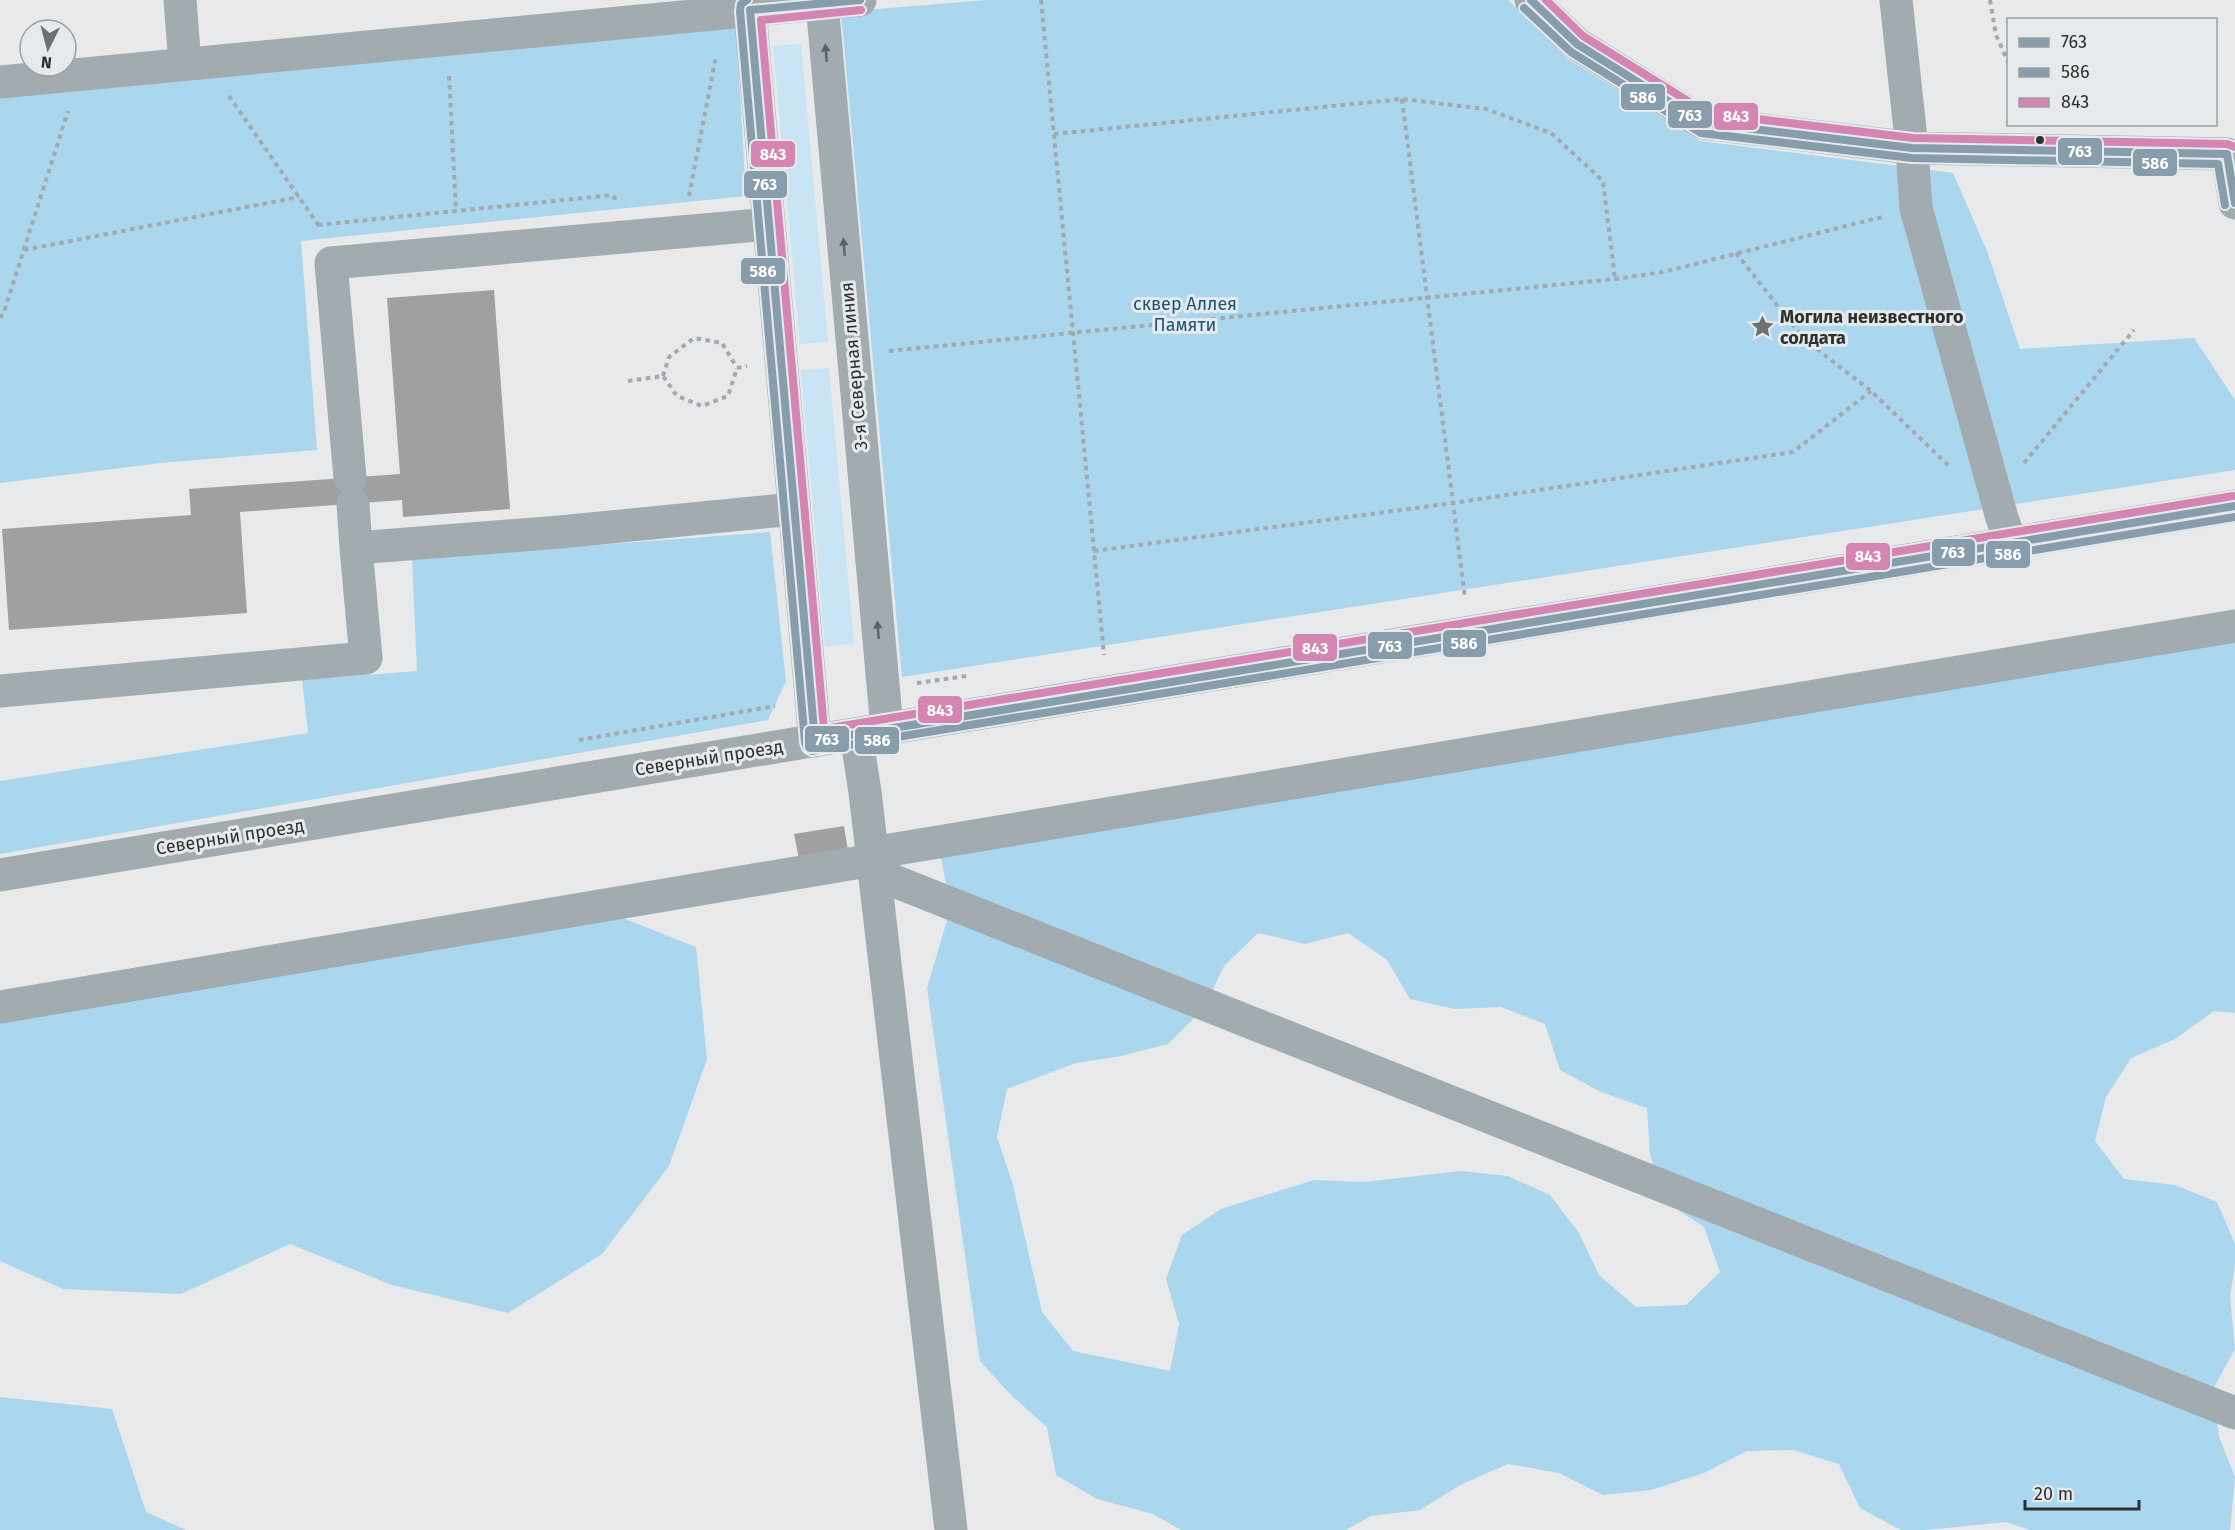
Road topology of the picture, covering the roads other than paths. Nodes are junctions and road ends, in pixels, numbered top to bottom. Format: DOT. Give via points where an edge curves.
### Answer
graph roads {
  1 [pos="180,0"];
  2 [pos="860,0"];
  3 [pos="1531,0"];
  4 [pos="1896,0"];
  5 [pos="788,3"];
  6 [pos="822,3"];
  7 [pos="737,11"];
  8 [pos="194,63"];
  9 [pos="0,82"];
  10 [pos="1912,148"];
  11 [pos="2231,154"];
  12 [pos="2235,202"];
  13 [pos="769,224"];
  14 [pos="2235,506"];
  15 [pos="794,509"];
  16 [pos="2011,543"];
  17 [pos="356,548"];
  18 [pos="2235,626"];
  19 [pos="0,691"];
  20 [pos="872,732"];
  21 [pos="815,741"];
  22 [pos="873,862"];
  23 [pos="0,875"];
  24 [pos="0,1007"];
  25 [pos="2235,1413"];
  26 [pos="951,1530"];
  1 -- 8 [label="street"];
  2 -- 6 [label="street"];
  3 -- 10 [label="street" via="1577,45 1703,123"];
  4 -- 10 [label="street"];
  5 -- 6 [label="street"];
  5 -- 7 [label="street"];
  20 -- 6 [label="street, 3-я Северная линия, one-way" via="854,355"];
  7 -- 8 [label="street"];
  7 -- 13 [label="street"];
  8 -- 9 [label="street"];
  10 -- 11 [label="street"];
  10 -- 16 [label="street" via="1916,208"];
  11 -- 12 [label="street"];
  13 -- 15 [label="street"];
  13 -- 17 [label="street" via="331,263"];
  14 -- 16 [label="street, Северный проезд"];
  15 -- 17 [label="street"];
  15 -- 21 [label="street"];
  16 -- 20 [label="street, Северный проезд"];
  17 -- 19 [label="street" via="366,658"];
  18 -- 22 [label="street"];
  20 -- 21 [label="street, Северный проезд"];
  20 -- 22 [label="street, 3-я Северная линия"];
  21 -- 23 [label="street, Северный проезд"];
  22 -- 24 [label="street"];
  22 -- 25 [label="street"];
  22 -- 26 [label="street, 3-я Северная линия"];
}
